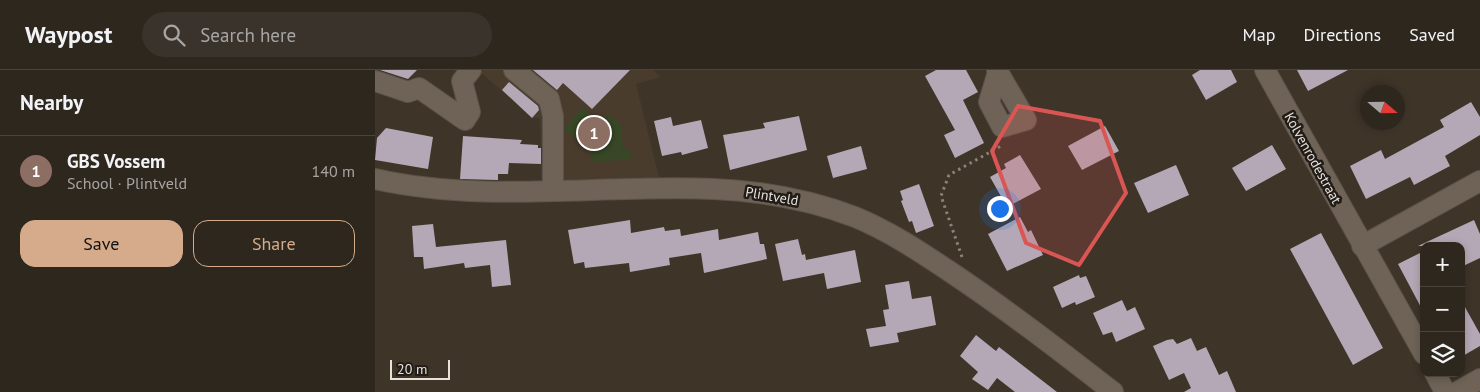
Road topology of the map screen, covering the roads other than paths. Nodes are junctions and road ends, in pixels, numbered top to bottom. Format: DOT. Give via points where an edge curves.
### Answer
graph roads {
  1 [pos="471,70"];
  2 [pos="514,70"];
  3 [pos="1265,70"];
  4 [pos="998,71"];
  5 [pos="375,81"];
  6 [pos="1013,124"];
  7 [pos="375,179"];
  8 [pos="1480,181"];
  9 [pos="553,191"];
  10 [pos="1362,246"];
  11 [pos="1420,347"];
  12 [pos="1437,377"];
  13 [pos="1480,379"];
  14 [pos="1113,392"];
  15 [pos="1445,392"];
  16 [pos="1457,392"];
  1 -- 5 [label="street" via="462,81 470,112 465,120 419,88 408,92"];
  2 -- 9 [label="street" via="549,99 553,116"];
  3 -- 10 [label="street, Kolvenrodestraat"];
  4 -- 6 [label="street" via="1026,120"];
  7 -- 9 [label="street, Plintveld" via="452,191"];
  8 -- 10 [label="street"];
  9 -- 14 [label="street, Plintveld" via="714,189 796,200 837,211 872,225 918,251 1003,307"];
  10 -- 11 [label="street, Kolvenrodestraat"];
  12 -- 15 [label="street"];
  13 -- 16 [label="street"];
}
